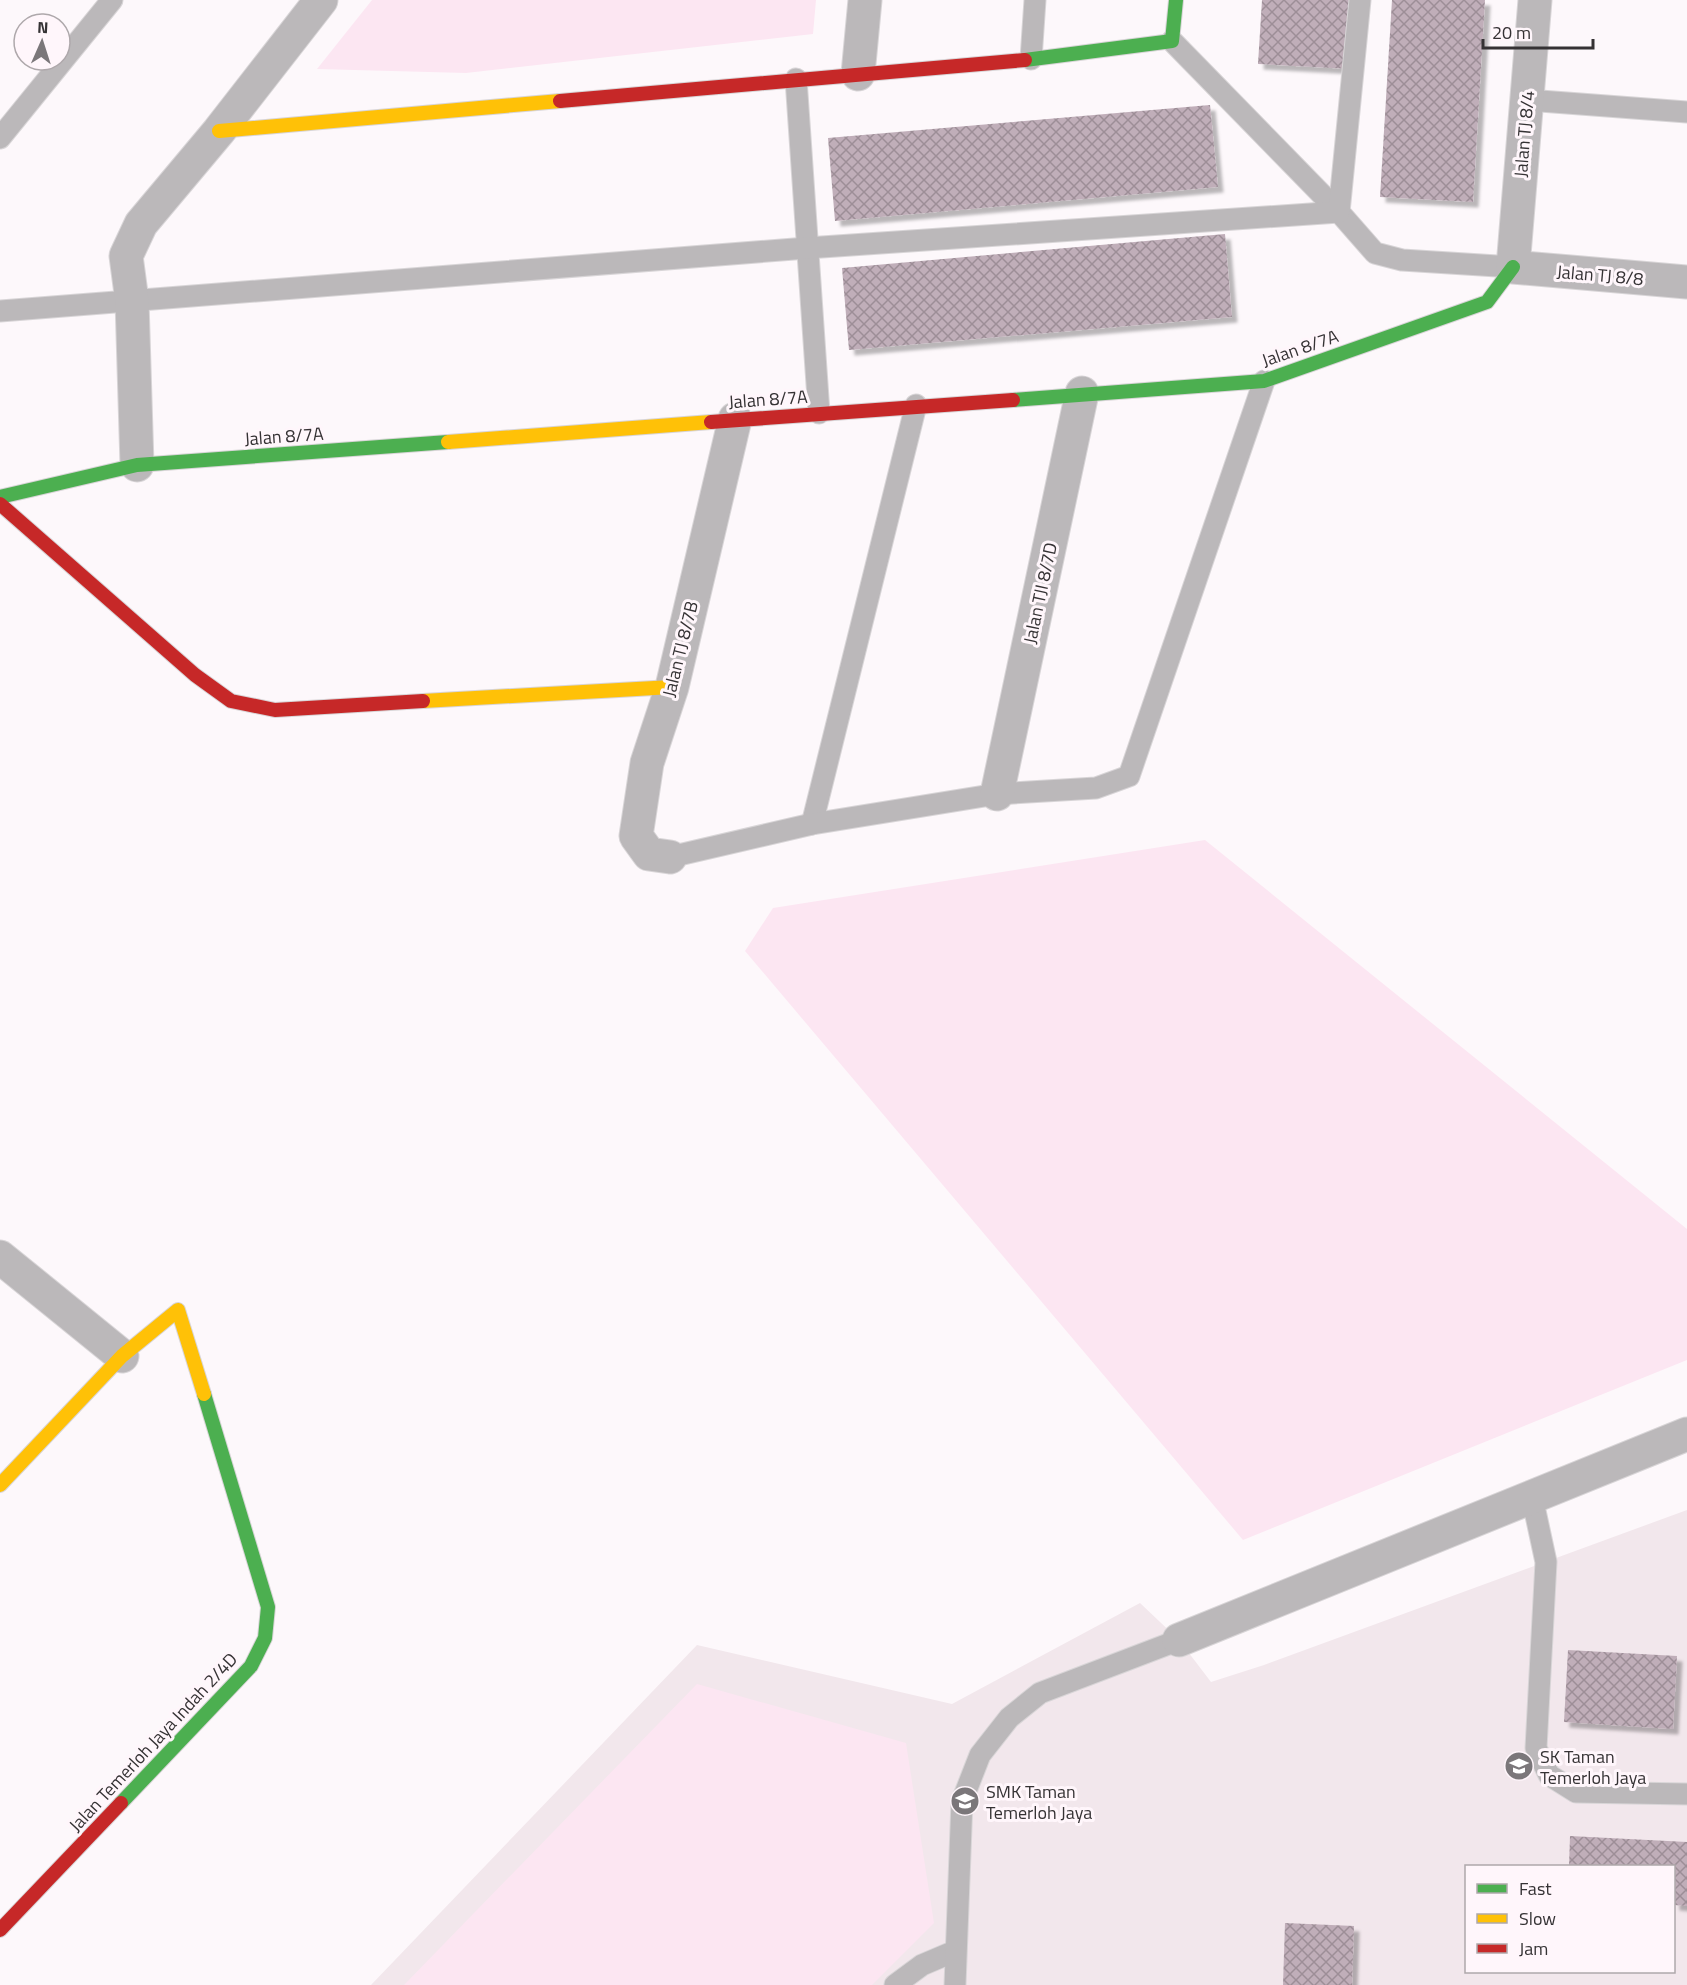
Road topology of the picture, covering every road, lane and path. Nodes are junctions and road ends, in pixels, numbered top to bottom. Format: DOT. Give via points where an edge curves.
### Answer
graph roads {
  1 [pos="112,0"];
  2 [pos="321,0"];
  3 [pos="865,0"];
  4 [pos="1035,0"];
  5 [pos="1176,0"];
  6 [pos="1360,0"];
  7 [pos="1535,0"];
  8 [pos="1172,41"];
  9 [pos="1031,59"];
  10 [pos="858,74"];
  11 [pos="796,79"];
  12 [pos="1527,100"];
  13 [pos="1687,112"];
  14 [pos="219,131"];
  15 [pos="0,138"];
  16 [pos="1338,212"];
  17 [pos="807,248"];
  18 [pos="1513,267"];
  19 [pos="1687,282"];
  20 [pos="132,301"];
  21 [pos="0,311"];
  22 [pos="1264,381"];
  23 [pos="1082,393"];
  24 [pos="916,405"];
  25 [pos="819,413"];
  26 [pos="735,419"];
  27 [pos="137,465"];
  28 [pos="0,497"];
  29 [pos="0,504"];
  30 [pos="672,687"];
  31 [pos="997,794"];
  32 [pos="812,824"];
  33 [pos="670,857"];
  34 [pos="0,1257"];
  35 [pos="122,1356"];
  36 [pos="1686,1437"];
  37 [pos="0,1485"];
  38 [pos="1532,1497"];
  39 [pos="1179,1640"];
  40 [pos="1687,1794"];
  41 [pos="0,1930"];
  42 [pos="955,1951"];
  43 [pos="895,1985"];
  44 [pos="955,1985"];
  1 -- 15 [label="lane"];
  2 -- 14 [label="street"];
  3 -- 10 [label="street"];
  4 -- 9 [label="lane"];
  5 -- 8 [label="street"];
  6 -- 16 [label="lane"];
  7 -- 12 [label="street, Jalan TJ 8/4"];
  8 -- 9 [label="street"];
  8 -- 16 [label="lane"];
  9 -- 10 [label="street"];
  10 -- 11 [label="street"];
  11 -- 14 [label="street"];
  11 -- 17 [label="lane"];
  12 -- 13 [label="lane"];
  12 -- 18 [label="street, Jalan TJ 8/4"];
  14 -- 20 [label="street" via="141,224 126,256"];
  16 -- 17 [label="lane"];
  16 -- 18 [label="lane" via="1375,253 1402,260"];
  17 -- 20 [label="lane"];
  17 -- 25 [label="lane"];
  18 -- 19 [label="street, Jalan TJ 8/8"];
  18 -- 22 [label="street, Jalan 8/7A" via="1487,302"];
  20 -- 21 [label="lane"];
  20 -- 27 [label="street"];
  22 -- 23 [label="street, Jalan 8/7A"];
  22 -- 31 [label="lane" via="1129,776 1096,788"];
  23 -- 24 [label="street, Jalan 8/7A"];
  23 -- 31 [label="street, Jalan TJI 8/7D"];
  24 -- 25 [label="street, Jalan 8/7A"];
  24 -- 32 [label="lane"];
  25 -- 26 [label="street, Jalan 8/7A"];
  26 -- 27 [label="street, Jalan 8/7A"];
  26 -- 30 [label="street, Jalan TJ 8/7B"];
  27 -- 28 [label="street, Jalan 8/7A"];
  29 -- 30 [label="street" via="195,675 231,701 275,710"];
  30 -- 33 [label="street, Jalan TJ 8/7B" via="647,763 636,836 649,854"];
  31 -- 32 [label="lane"];
  32 -- 33 [label="lane"];
  34 -- 35 [label="street"];
  35 -- 37 [label="street"];
  35 -- 41 [label="street, Jalan Temerloh Jaya Indah 2/4D" via="178,1310 268,1607 265,1638 251,1666"];
  36 -- 38 [label="street"];
  38 -- 39 [label="street"];
  38 -- 40 [label="lane" via="1546,1562 1536,1748 1549,1775 1576,1792"];
  39 -- 42 [label="lane" via="1040,1693 1009,1718 980,1755 962,1801"];
  42 -- 43 [label="lane" via="922,1965"];
  42 -- 44 [label="lane"];
}
